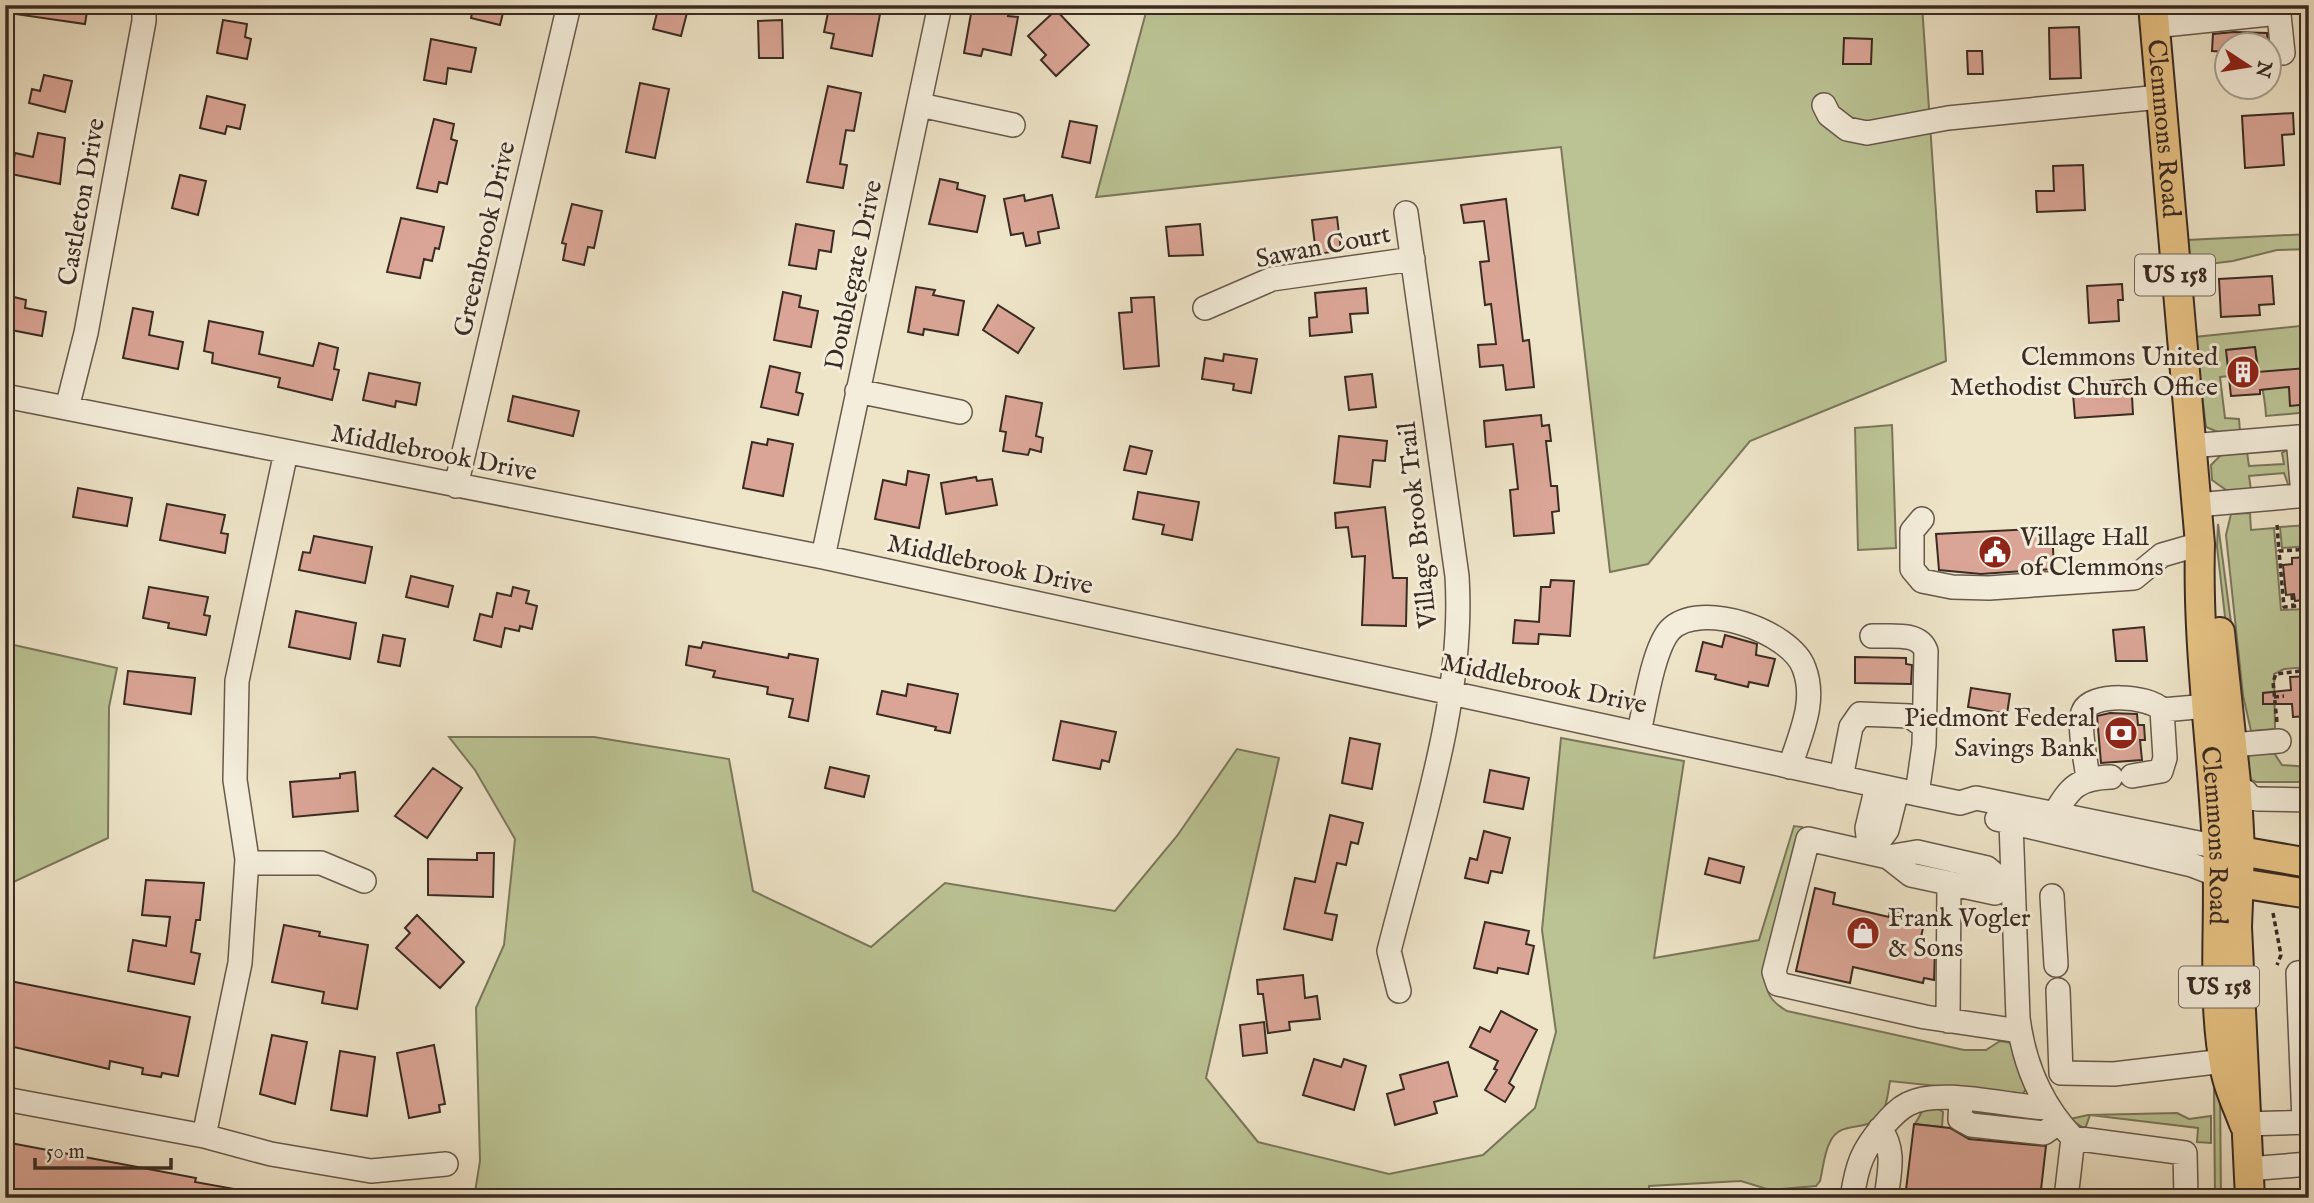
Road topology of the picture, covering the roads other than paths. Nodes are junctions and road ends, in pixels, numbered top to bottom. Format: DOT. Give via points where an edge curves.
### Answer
graph roads {
  1 [pos="144,5"];
  2 [pos="569,5"];
  3 [pos="940,5"];
  4 [pos="2279,9"];
  5 [pos="2153,16"];
  6 [pos="2283,54"];
  7 [pos="2160,97"];
  8 [pos="920,105"];
  9 [pos="1824,105"];
  10 [pos="1013,125"];
  11 [pos="1406,213"];
  12 [pos="1413,259"];
  13 [pos="1205,308"];
  14 [pos="857,391"];
  15 [pos="5,396"];
  16 [pos="67,408"];
  17 [pos="960,412"];
  18 [pos="2190,446"];
  19 [pos="286,452"];
  20 [pos="456,486"];
  21 [pos="2306,495"];
  22 [pos="2196,505"];
  23 [pos="1922,519"];
  24 [pos="2200,544"];
  25 [pos="823,558"];
  26 [pos="1872,636"];
  27 [pos="1453,693"];
  28 [pos="2207,706"];
  29 [pos="2162,710"];
  30 [pos="1922,725"];
  31 [pos="1639,732"];
  32 [pos="2278,741"];
  33 [pos="2232,745"];
  34 [pos="1790,766"];
  35 [pos="2114,773"];
  36 [pos="1840,778"];
  37 [pos="2309,785"];
  38 [pos="1897,790"];
  39 [pos="2242,792"];
  40 [pos="2309,800"];
  41 [pos="1960,803"];
  42 [pos="2054,815"];
  43 [pos="2011,822"];
  44 [pos="2228,849"];
  45 [pos="1879,855"];
  46 [pos="247,863"];
  47 [pos="2309,863"];
  48 [pos="2228,879"];
  49 [pos="364,881"];
  50 [pos="1949,883"];
  51 [pos="2309,894"];
  52 [pos="2052,896"];
  53 [pos="2309,972"];
  54 [pos="1399,991"];
  55 [pos="1948,1021"];
  56 [pos="2020,1031"];
  57 [pos="2224,1061"];
  58 [pos="2061,1073"];
  59 [pos="2036,1082"];
  60 [pos="5,1099"];
  61 [pos="2306,1121"];
  62 [pos="2059,1123"];
  63 [pos="2244,1124"];
  64 [pos="1880,1129"];
  65 [pos="204,1136"];
  66 [pos="446,1164"];
  67 [pos="2309,1164"];
  68 [pos="2248,1169"];
  69 [pos="1852,1198"];
  70 [pos="1886,1198"];
  71 [pos="2066,1198"];
  72 [pos="2186,1198"];
  73 [pos="2250,1198"];
  1 -- 16 [label="street, Castleton Drive" via="89,319"];
  2 -- 20 [label="street, Greenbrook Drive"];
  3 -- 8 [label="street, Doublegate Drive"];
  4 -- 5 [label="street"];
  4 -- 6 [label="street"];
  5 -- 7 [label="main road, Clemmons Road / US 158"];
  7 -- 9 [label="street" via="1948,118 1867,133 1847,129"];
  7 -- 18 [label="main road, Clemmons Road / US 158"];
  8 -- 10 [label="street"];
  8 -- 14 [label="street, Doublegate Drive"];
  11 -- 12 [label="street, Village Brook Trail"];
  12 -- 13 [label="street, Sawan Court" via="1272,279"];
  12 -- 27 [label="street, Village Brook Trail" via="1457,576 1460,620"];
  14 -- 17 [label="street"];
  14 -- 25 [label="street, Doublegate Drive"];
  15 -- 16 [label="street, Middlebrook Drive"];
  16 -- 19 [label="street, Middlebrook Drive"];
  18 -- 21 [label="street" via="2298,437"];
  18 -- 22 [label="main road, Clemmons Road / US 158"];
  19 -- 20 [label="street, Middlebrook Drive"];
  19 -- 46 [label="street" via="237,681 235,780"];
  20 -- 25 [label="street, Middlebrook Drive"];
  21 -- 22 [label="street"];
  22 -- 24 [label="main road, Clemmons Road / US 158"];
  23 -- 24 [label="street" via="1912,531 1912,569 1922,581 1952,586 1990,588 2134,578 2161,555"];
  24 -- 28 [label="main road, Clemmons Road / US 158" via="2198,593"];
  24 -- 33 [label="main road, Clemmons Road / US 158" via="2215,596"];
  25 -- 27 [label="street, Middlebrook Drive"];
  26 -- 30 [label="street" via="1912,637 1924,645 1928,668"];
  27 -- 31 [label="street, Middlebrook Drive"];
  27 -- 54 [label="street, Village Brook Trail" via="1389,951"];
  28 -- 29 [label="street"];
  28 -- 44 [label="main road, Clemmons Road / US 158"];
  29 -- 35 [label="street" via="2165,758 2161,771"];
  29 -- 35 [label="street" via="2149,700 2133,697 2093,702 2083,711 2082,720"];
  30 -- 36 [label="street" via="1910,716 1860,714 1854,719"];
  30 -- 38 [label="street" via="1924,744"];
  31 -- 34 [label="street, Middlebrook Drive"];
  31 -- 34 [label="street" via="1668,632 1681,620 1725,618 1789,645 1804,666 1809,707"];
  32 -- 33 [label="street"];
  33 -- 39 [label="main road, Clemmons Road / US 158"];
  34 -- 36 [label="street, Middlebrook Drive"];
  35 -- 42 [label="street" via="2066,794"];
  36 -- 38 [label="street, Middlebrook Drive"];
  37 -- 39 [label="street" via="2258,785"];
  38 -- 41 [label="street, Middlebrook Drive"];
  38 -- 45 [label="street" via="1867,828"];
  39 -- 40 [label="street" via="2258,799"];
  39 -- 44 [label="main road, Clemmons Road / US 158"];
  41 -- 42 [label="street, Middlebrook Drive" via="1976,798"];
  41 -- 43 [label="street, Middlebrook Drive" via="1973,813"];
  42 -- 44 [label="street, Middlebrook Drive"];
  43 -- 48 [label="street, Middlebrook Drive" via="2192,865"];
  43 -- 56 [label="street"];
  44 -- 47 [label="main road"];
  44 -- 48 [label="main road, Clemmons Road / US 158"];
  45 -- 50 [label="street" via="1911,875"];
  45 -- 50 [label="street" via="1917,852 1987,868 1993,873 1995,893"];
  45 -- 55 [label="street" via="1808,839 1774,979 1782,987"];
  46 -- 49 [label="street" via="321,863"];
  46 -- 65 [label="street" via="240,963"];
  48 -- 51 [label="main road"];
  48 -- 57 [label="main road, Clemmons Road / US 158" via="2217,927"];
  48 -- 63 [label="main road, Clemmons Road / US 158" via="2237,927 2246,1065"];
  50 -- 55 [label="street"];
  52 -- 58 [label="street" via="2056,958 2044,965 2045,995 2058,997"];
  53 -- 61 [label="street" via="2298,973"];
  55 -- 56 [label="street"];
  56 -- 59 [label="street"];
  57 -- 58 [label="street" via="2114,1074"];
  57 -- 63 [label="main road, Clemmons Road / US 158"];
  58 -- 59 [label="street"];
  59 -- 62 [label="street"];
  60 -- 65 [label="street"];
  61 -- 63 [label="street"];
  62 -- 64 [label="street" via="1934,1098 1910,1102"];
  62 -- 71 [label="street"];
  62 -- 72 [label="street" via="2185,1153"];
  63 -- 68 [label="main road, Clemmons Road / US 158"];
  64 -- 69 [label="street" via="1857,1165"];
  64 -- 70 [label="street" via="1891,1152"];
  65 -- 66 [label="street" via="271,1154 371,1171"];
  67 -- 68 [label="street"];
  68 -- 73 [label="main road, Clemmons Road / US 158"];
}
